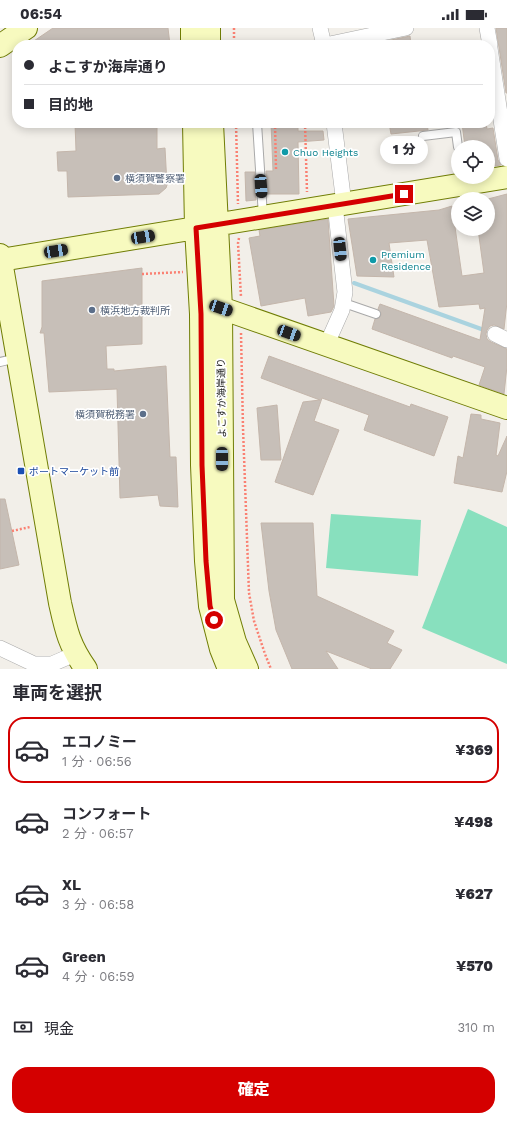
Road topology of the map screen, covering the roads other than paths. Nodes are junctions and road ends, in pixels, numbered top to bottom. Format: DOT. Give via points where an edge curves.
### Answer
graph roads {
  1 [pos="26,28"];
  2 [pos="192,28"];
  3 [pos="209,28"];
  4 [pos="320,28"];
  5 [pos="406,28"];
  6 [pos="487,28"];
  7 [pos="192,40"];
  8 [pos="209,40"];
  9 [pos="323,40"];
  10 [pos="348,40"];
  11 [pos="489,40"];
  12 [pos="0,46"];
  13 [pos="495,81"];
  14 [pos="195,128"];
  15 [pos="212,128"];
  16 [pos="257,128"];
  17 [pos="334,128"];
  18 [pos="423,136"];
  19 [pos="457,140"];
  20 [pos="507,159"];
  21 [pos="507,177"];
  22 [pos="495,178"];
  23 [pos="451,183"];
  24 [pos="340,205"];
  25 [pos="263,217"];
  26 [pos="206,226"];
  27 [pos="0,258"];
  28 [pos="344,303"];
  29 [pos="221,308"];
  30 [pos="376,314"];
  31 [pos="326,346"];
  32 [pos="8,360"];
  33 [pos="507,404"];
  34 [pos="507,408"];
  35 [pos="0,648"];
  36 [pos="80,661"];
  37 [pos="229,669"];
  38 [pos="247,669"];
  1 -- 12 [label="street"];
  2 -- 7 [label="street"];
  3 -- 8 [label="street"];
  4 -- 9 [label="street"];
  5 -- 10 [label="street"];
  6 -- 11 [label="street"];
  13 -- 20 [label="street"];
  14 -- 26 [label="street, よこすか海岸通り"];
  15 -- 26 [label="street, よこすか海岸通り"];
  16 -- 25 [label="lane"];
  17 -- 24 [label="street"];
  18 -- 19 [label="lane" via="456,132"];
  21 -- 22 [label="street"];
  23 -- 24 [label="street"];
  24 -- 25 [label="street"];
  24 -- 28 [label="street"];
  25 -- 26 [label="street"];
  26 -- 27 [label="street"];
  26 -- 29 [label="street, よこすか海岸通り"];
  26 -- 37 [label="street, よこすか海岸通り" via="201,314 202,465 206,561 210,606"];
  27 -- 32 [label="street"];
  28 -- 30 [label="lane"];
  28 -- 31 [label="street"];
  29 -- 31 [label="street"];
  29 -- 38 [label="street, よこすか海岸通り" via="223,600 235,642"];
  31 -- 34 [label="street"];
  32 -- 36 [label="street" via="29,419 60,603 68,637"];
  33 -- 34 [label="street"];
  35 -- 36 [label="street" via="34,664"];
}
